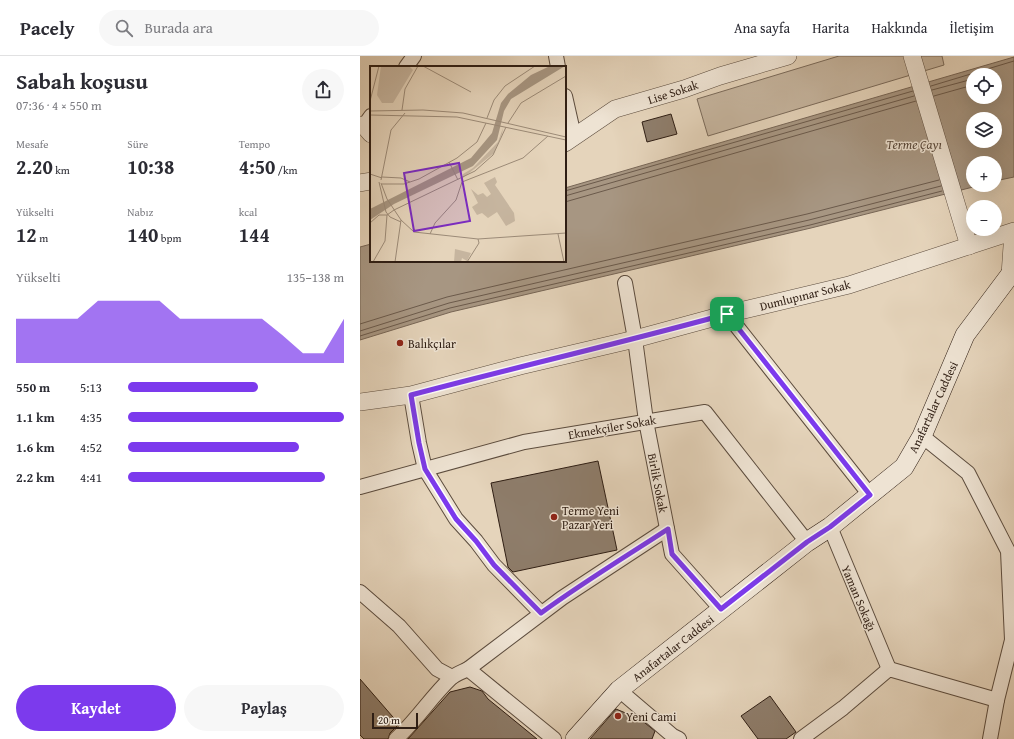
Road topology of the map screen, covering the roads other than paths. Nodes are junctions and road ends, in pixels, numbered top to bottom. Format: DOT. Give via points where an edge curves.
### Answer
graph roads {
  1 [pos="414,56"];
  2 [pos="556,56"];
  3 [pos="786,56"];
  4 [pos="912,56"];
  5 [pos="407,66"];
  6 [pos="558,66"];
  7 [pos="566,105"];
  8 [pos="570,139"];
  9 [pos="370,181"];
  10 [pos="360,183"];
  11 [pos="1014,231"];
  12 [pos="969,246"];
  13 [pos="1012,274"];
  14 [pos="625,283"];
  15 [pos="727,314"];
  16 [pos="635,339"];
  17 [pos="411,395"];
  18 [pos="360,402"];
  19 [pos="646,421"];
  20 [pos="922,436"];
  21 [pos="425,469"];
  22 [pos="360,487"];
  23 [pos="870,495"];
  24 [pos="830,527"];
  25 [pos="668,529"];
  26 [pos="807,542"];
  27 [pos="360,592"];
  28 [pos="721,609"];
  29 [pos="541,613"];
  30 [pos="1013,644"];
  31 [pos="468,668"];
  32 [pos="889,669"];
  33 [pos="452,677"];
  34 [pos="619,690"];
  35 [pos="997,700"];
  36 [pos="396,739"];
  37 [pos="554,739"];
  38 [pos="575,739"];
  39 [pos="679,739"];
  40 [pos="801,739"];
  41 [pos="990,739"];
  1 -- 5 [label="street"];
  2 -- 6 [label="street"];
  3 -- 8 [label="street, Lise Sokak" via="615,109"];
  4 -- 12 [label="street"];
  7 -- 8 [label="street"];
  9 -- 10 [label="street"];
  11 -- 12 [label="street, Dumlupınar Sokak"];
  11 -- 13 [label="street"];
  12 -- 15 [label="street, Dumlupınar Sokak" via="849,285"];
  13 -- 20 [label="main road, Anafartalar Caddesi" via="965,335"];
  14 -- 16 [label="street, Birlik Sokak"];
  15 -- 16 [label="street, Dumlupınar Sokak"];
  15 -- 23 [label="street"];
  16 -- 17 [label="street, Dumlupınar Sokak"];
  16 -- 19 [label="street, Birlik Sokak"];
  17 -- 18 [label="street, Dumlupınar Sokak"];
  17 -- 21 [label="street"];
  19 -- 21 [label="street, Ekmekçiler Sokak" via="524,442"];
  19 -- 25 [label="street, Birlik Sokak"];
  19 -- 26 [label="street, Ekmekçiler Sokak" via="705,412"];
  20 -- 23 [label="main road, Anafartalar Caddesi" via="904,467"];
  20 -- 30 [label="street" via="968,473 1008,551"];
  21 -- 22 [label="street, Ekmekçiler Sokak"];
  21 -- 29 [label="street" via="456,519 494,565"];
  23 -- 24 [label="main road, Anafartalar Caddesi"];
  24 -- 26 [label="main road, Anafartalar Caddesi"];
  24 -- 32 [label="street, Yaman Sokağı"];
  25 -- 28 [label="street, Birlik Sokak" via="672,554"];
  25 -- 29 [label="street"];
  26 -- 28 [label="main road, Anafartalar Caddesi"];
  27 -- 33 [label="street" via="399,626 437,669"];
  28 -- 34 [label="main road, Anafartalar Caddesi"];
  29 -- 31 [label="street"];
  30 -- 35 [label="street"];
  31 -- 33 [label="street"];
  31 -- 37 [label="street"];
  32 -- 35 [label="street"];
  32 -- 40 [label="street"];
  33 -- 36 [label="street"];
  34 -- 38 [label="main road, Anafartalar Caddesi"];
  34 -- 39 [label="street"];
  35 -- 41 [label="street"];
}
